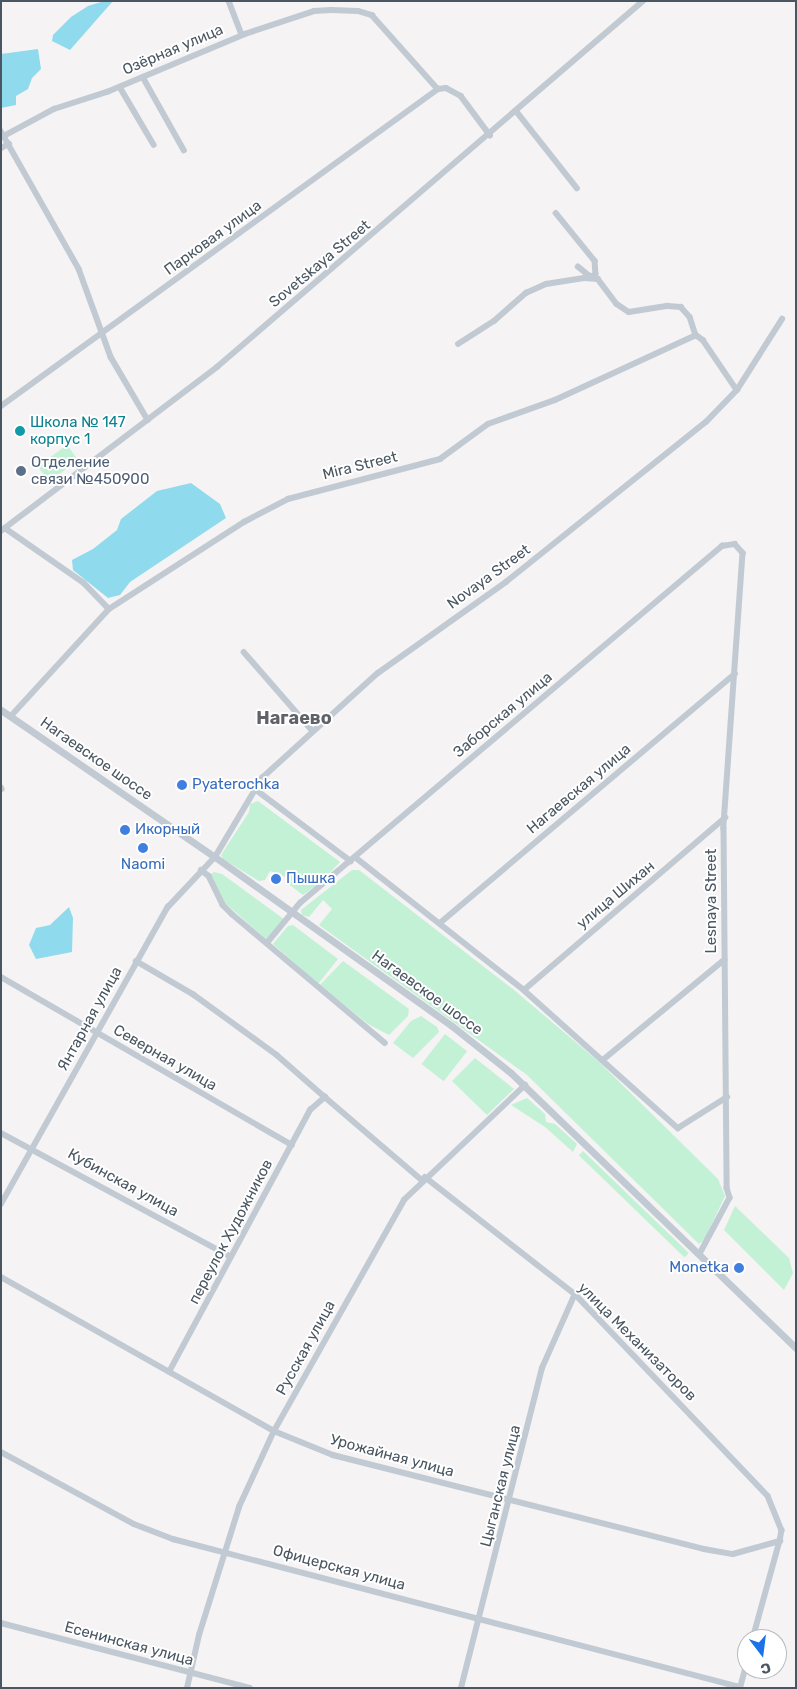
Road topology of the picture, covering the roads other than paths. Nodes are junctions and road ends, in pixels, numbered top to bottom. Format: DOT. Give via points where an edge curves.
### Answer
graph roads {
  1 [pos="229,1"];
  2 [pos="643,1"];
  3 [pos="242,35"];
  4 [pos="143,77"];
  5 [pos="120,86"];
  6 [pos="438,89"];
  7 [pos="517,112"];
  8 [pos="3,133"];
  9 [pos="490,135"];
  10 [pos="9,144"];
  11 [pos="154,145"];
  12 [pos="1,148"];
  13 [pos="184,150"];
  14 [pos="577,188"];
  15 [pos="556,213"];
  16 [pos="578,268"];
  17 [pos="594,277"];
  18 [pos="782,319"];
  19 [pos="104,332"];
  20 [pos="696,335"];
  21 [pos="458,344"];
  22 [pos="737,390"];
  23 [pos="1,406"];
  24 [pos="148,420"];
  25 [pos="3,530"];
  26 [pos="734,544"];
  27 [pos="109,609"];
  28 [pos="244,652"];
  29 [pos="735,674"];
  30 [pos="4,714"];
  31 [pos="314,731"];
  32 [pos="256,789"];
  33 [pos="725,818"];
  34 [pos="214,857"];
  35 [pos="353,859"];
  36 [pos="202,870"];
  37 [pos="293,913"];
  38 [pos="440,923"];
  39 [pos="267,943"];
  40 [pos="724,960"];
  41 [pos="136,961"];
  42 [pos="1,978"];
  43 [pos="524,990"];
  44 [pos="95,1033"];
  45 [pos="385,1043"];
  46 [pos="604,1059"];
  47 [pos="525,1085"];
  48 [pos="325,1097"];
  49 [pos="727,1097"];
  50 [pos="1,1132"];
  51 [pos="292,1145"];
  52 [pos="33,1147"];
  53 [pos="424,1179"];
  54 [pos="1,1204"];
  55 [pos="700,1254"];
  56 [pos="231,1257"];
  57 [pos="1,1277"];
  58 [pos="575,1294"];
  59 [pos="796,1348"];
  60 [pos="169,1372"];
  61 [pos="274,1431"];
  62 [pos="1,1452"];
  63 [pos="510,1499"];
  64 [pos="780,1541"];
  65 [pos="225,1551"];
  66 [pos="478,1618"];
  67 [pos="1,1623"];
  68 [pos="756,1629"];
  69 [pos="191,1673"];
  70 [pos="740,1687"];
  71 [pos="187,1688"];
  72 [pos="250,1688"];
  73 [pos="461,1688"];
  1 -- 3 [label="street"];
  2 -- 7 [label="street, Sovetskaya Street"];
  3 -- 4 [label="street, Озёрная улица"];
  3 -- 6 [label="street, Озёрная улица" via="314,12 358,11 372,15"];
  4 -- 5 [label="street, Озёрная улица"];
  4 -- 13 [label="street"];
  5 -- 8 [label="street, Озёрная улица" via="54,109"];
  5 -- 11 [label="street"];
  6 -- 9 [label="street" via="446,88 461,96"];
  6 -- 19 [label="street, Парковая улица"];
  7 -- 9 [label="street, Sovetskaya Street"];
  7 -- 14 [label="street"];
  8 -- 10 [label="street"];
  9 -- 24 [label="street, Sovetskaya Street" via="217,367"];
  10 -- 12 [label="street"];
  10 -- 19 [label="street" via="79,269"];
  15 -- 17 [label="street" via="595,261"];
  16 -- 17 [label="street"];
  17 -- 20 [label="street" via="628,312 681,307 690,317"];
  17 -- 21 [label="street" via="546,284 526,293 494,321"];
  18 -- 22 [label="street, Novaya Street"];
  19 -- 23 [label="street, Парковая улица"];
  19 -- 24 [label="street" via="110,357"];
  20 -- 22 [label="street" via="703,340"];
  20 -- 27 [label="street, Mira Street" via="555,400 488,424 440,459 288,499 244,522"];
  22 -- 31 [label="street, Novaya Street" via="706,422 564,537 385,667"];
  24 -- 25 [label="street, Sovetskaya Street"];
  25 -- 27 [label="street" via="84,584"];
  26 -- 29 [label="street, Lesnaya Street" via="743,553"];
  26 -- 35 [label="street, Заборская улица" via="722,546"];
  27 -- 30 [label="street, Mira Street"];
  28 -- 31 [label="street"];
  29 -- 33 [label="street, Lesnaya Street"];
  29 -- 38 [label="street, Нагаевская улица"];
  30 -- 34 [label="street, Нагаевское шоссе"];
  31 -- 32 [label="street, Novaya Street" via="262,778"];
  32 -- 34 [label="street, Novaya Street"];
  32 -- 35 [label="street"];
  33 -- 40 [label="street, Lesnaya Street"];
  33 -- 43 [label="street, улица Шихан"];
  34 -- 36 [label="street, Янтарная улица"];
  34 -- 37 [label="street, Нагаевское шоссе"];
  35 -- 37 [label="street, Заборская улица" via="300,903"];
  35 -- 38 [label="street"];
  36 -- 39 [label="street" via="209,876 223,905"];
  36 -- 41 [label="street, Янтарная улица" via="168,907"];
  37 -- 39 [label="street, Заборская улица"];
  37 -- 47 [label="street, Нагаевское шоссе" via="452,1026"];
  38 -- 43 [label="street"];
  39 -- 45 [label="street"];
  40 -- 46 [label="street"];
  40 -- 49 [label="street, Lesnaya Street"];
  41 -- 44 [label="street, Янтарная улица"];
  41 -- 48 [label="street, улица Механизаторов" via="193,994 278,1055"];
  42 -- 44 [label="street, Северная улица"];
  43 -- 46 [label="street"];
  44 -- 51 [label="street, Северная улица"];
  44 -- 52 [label="street, Янтарная улица"];
  46 -- 49 [label="street" via="678,1128"];
  47 -- 53 [label="street, Русская улица"];
  47 -- 55 [label="street, Нагаевское шоссе"];
  48 -- 51 [label="street, переулок Художников" via="316,1104"];
  48 -- 53 [label="street, улица Механизаторов"];
  49 -- 55 [label="street, Lesnaya Street" via="726,1188 730,1198"];
  50 -- 52 [label="street, Кубинская улица"];
  51 -- 56 [label="street, переулок Художников"];
  52 -- 54 [label="street, Янтарная улица"];
  52 -- 56 [label="street, Кубинская улица"];
  53 -- 58 [label="street, улица Механизаторов"];
  53 -- 61 [label="street, Русская улица" via="404,1200"];
  55 -- 59 [label="street, Нагаевское шоссе"];
  56 -- 60 [label="street, переулок Художников"];
  57 -- 60 [label="street, Урожайная улица"];
  58 -- 63 [label="street, Цыганская улица" via="542,1368"];
  58 -- 64 [label="street, улица Механизаторов" via="768,1496 782,1530"];
  60 -- 61 [label="street, Урожайная улица"];
  61 -- 63 [label="street, Урожайная улица" via="333,1455"];
  61 -- 65 [label="street, Русская улица" via="239,1507"];
  62 -- 65 [label="street, Офицерская улица" via="134,1524 173,1539"];
  63 -- 64 [label="street, Урожайная улица" via="733,1554"];
  63 -- 66 [label="street, Цыганская улица"];
  64 -- 68 [label="street"];
  65 -- 66 [label="street, Офицерская улица"];
  65 -- 69 [label="street, Русская улица"];
  66 -- 70 [label="street, Офицерская улица"];
  66 -- 73 [label="street, Цыганская улица"];
  67 -- 69 [label="street, Есенинская улица"];
  69 -- 71 [label="street, Русская улица"];
  69 -- 72 [label="street, Есенинская улица"];
}
